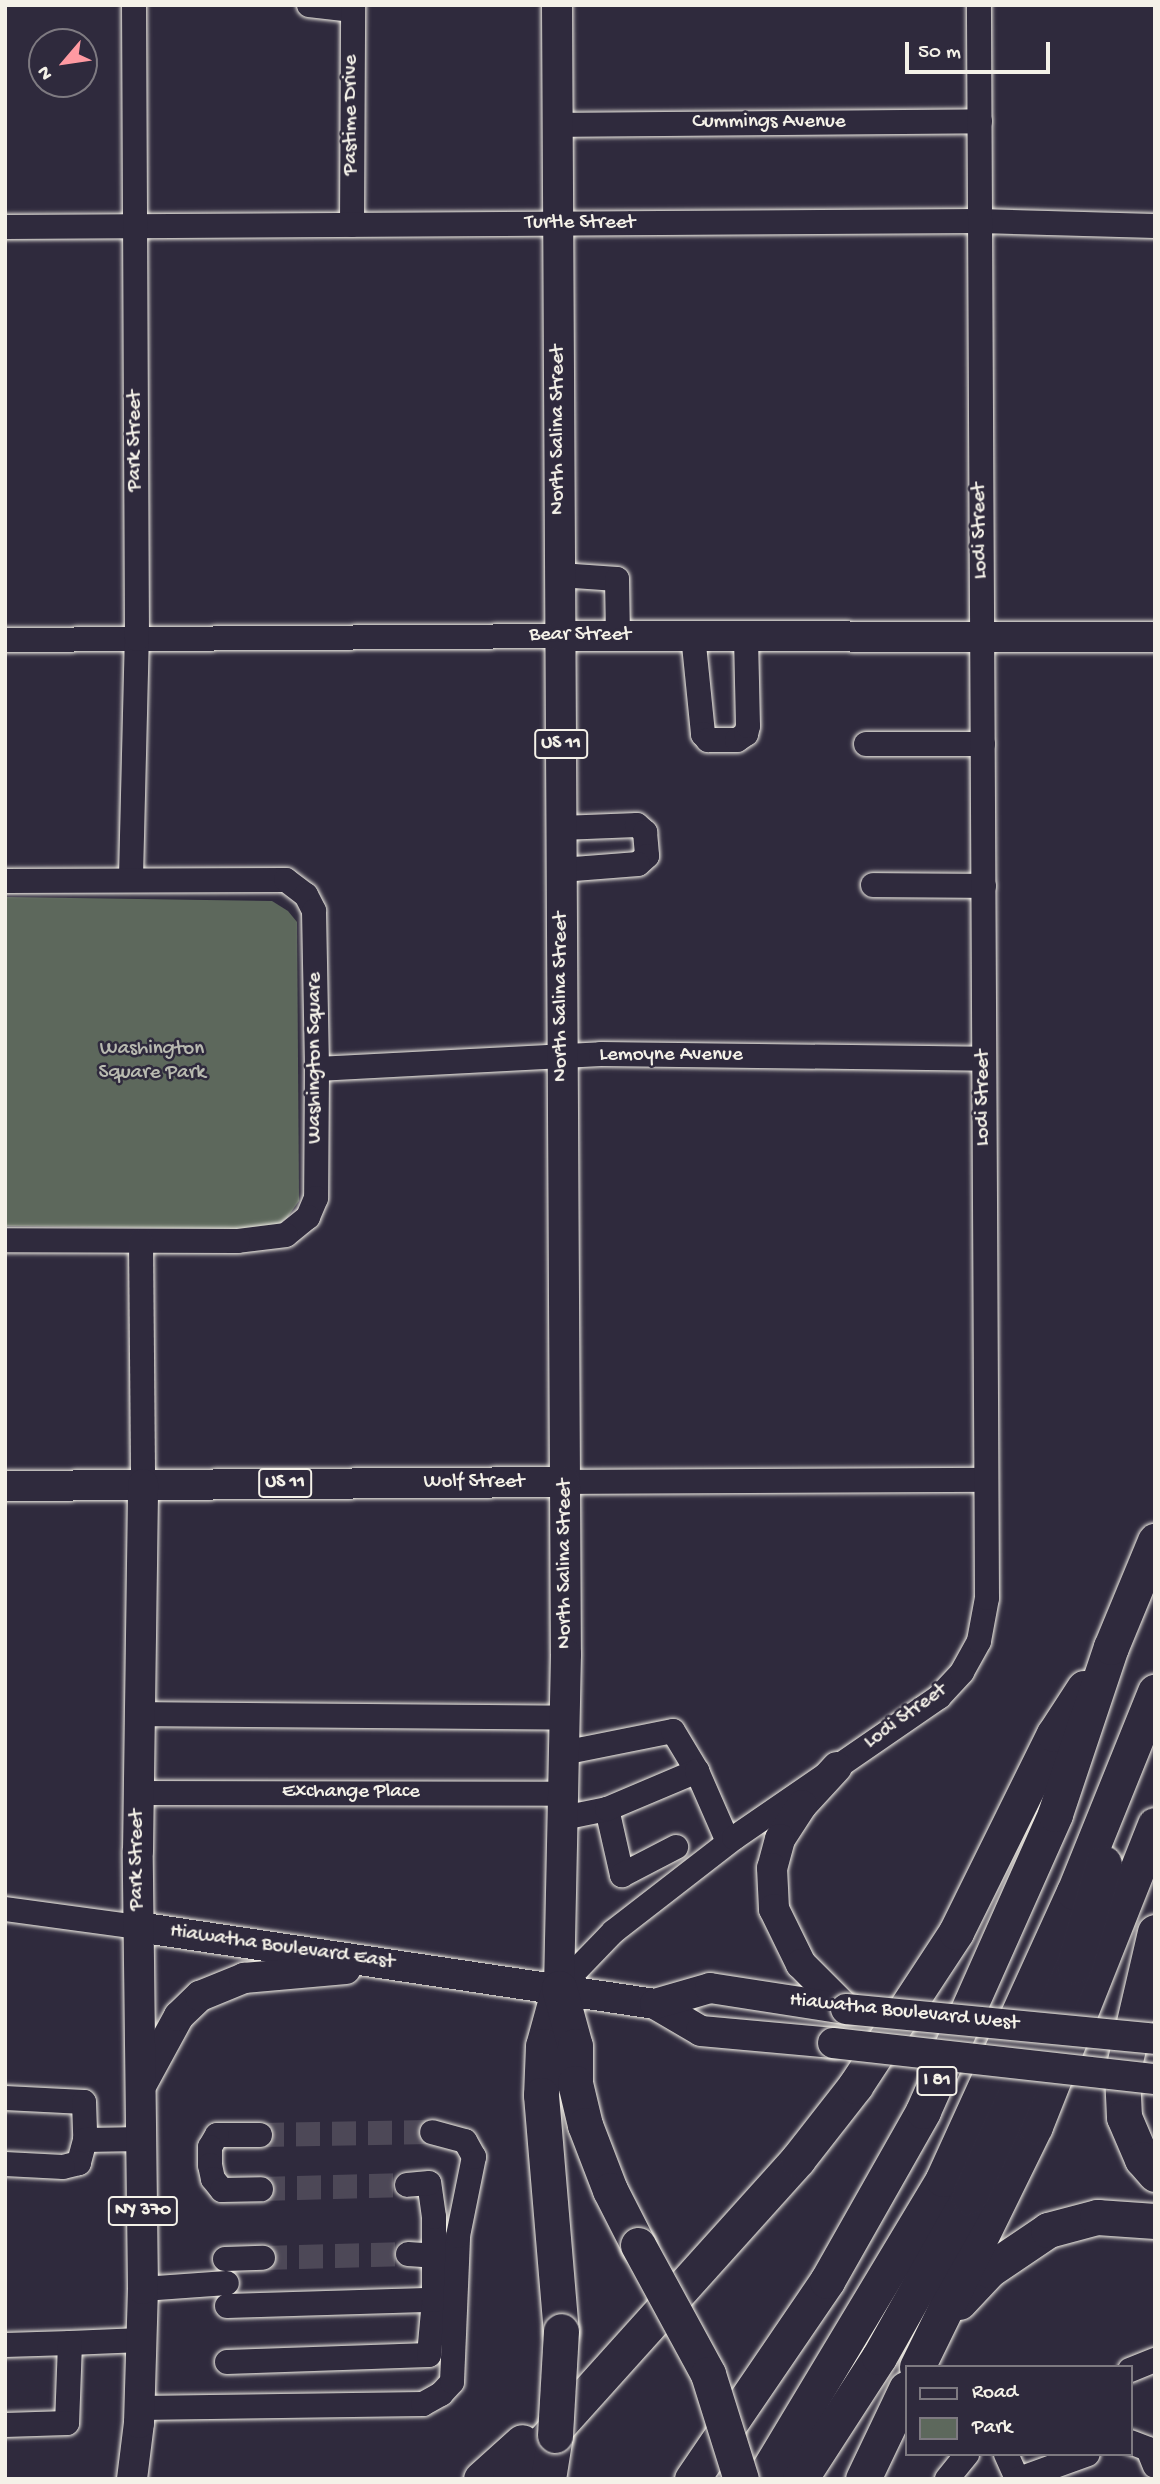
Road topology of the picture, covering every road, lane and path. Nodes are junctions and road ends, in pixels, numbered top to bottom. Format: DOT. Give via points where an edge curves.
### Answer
graph roads {
  1 [pos="134,5"];
  2 [pos="309,5"];
  3 [pos="557,5"];
  4 [pos="979,5"];
  5 [pos="353,7"];
  6 [pos="980,121"];
  7 [pos="558,125"];
  8 [pos="980,220"];
  9 [pos="558,224"];
  10 [pos="352,225"];
  11 [pos="1155,226"];
  12 [pos="5,227"];
  13 [pos="134,227"];
  14 [pos="560,575"];
  15 [pos="983,634"];
  16 [pos="692,635"];
  17 [pos="746,635"];
  18 [pos="560,636"];
  19 [pos="618,636"];
  20 [pos="1155,637"];
  21 [pos="5,639"];
  22 [pos="137,639"];
  23 [pos="866,744"];
  24 [pos="983,744"];
  25 [pos="561,828"];
  26 [pos="561,870"];
  27 [pos="131,877"];
  28 [pos="5,880"];
  29 [pos="873,885"];
  30 [pos="984,886"];
  31 [pos="562,1057"];
  32 [pos="984,1059"];
  33 [pos="317,1069"];
  34 [pos="5,1240"];
  35 [pos="141,1241"];
  36 [pos="985,1480"];
  37 [pos="565,1482"];
  38 [pos="143,1484"];
  39 [pos="5,1486"];
  40 [pos="1155,1541"];
  41 [pos="1111,1647"];
  42 [pos="1155,1692"];
  43 [pos="140,1714"];
  44 [pos="564,1717"];
  45 [pos="564,1753"];
  46 [pos="1125,1764"];
  47 [pos="837,1767"];
  48 [pos="697,1771"];
  49 [pos="139,1793"];
  50 [pos="563,1806"];
  51 [pos="607,1809"];
  52 [pos="1155,1825"];
  53 [pos="728,1843"];
  54 [pos="676,1847"];
  55 [pos="5,1909"];
  56 [pos="138,1927"];
  57 [pos="1155,1932"];
  58 [pos="386,1963"];
  59 [pos="559,1988"];
  60 [pos="655,2004"];
  61 [pos="846,2009"];
  62 [pos="1155,2039"];
  63 [pos="1155,2079"];
  64 [pos="143,2082"];
  65 [pos="5,2098"];
  66 [pos="432,2132"];
  67 [pos="260,2135"];
  68 [pos="143,2139"];
  69 [pos="85,2140"];
  70 [pos="5,2164"];
  71 [pos="1155,2174"];
  72 [pos="407,2185"];
  73 [pos="261,2189"];
  74 [pos="1155,2221"];
  75 [pos="408,2255"];
  76 [pos="434,2256"];
  77 [pos="263,2258"];
  78 [pos="226,2283"];
  79 [pos="143,2289"];
  80 [pos="434,2300"];
  81 [pos="141,2340"];
  82 [pos="847,2340"];
  83 [pos="70,2343"];
  84 [pos="5,2345"];
  85 [pos="622,2354"];
  86 [pos="924,2354"];
  87 [pos="1155,2360"];
  88 [pos="227,2362"];
  89 [pos="1132,2369"];
  90 [pos="904,2393"];
  91 [pos="140,2409"];
  92 [pos="5,2425"];
  93 [pos="965,2456"];
  94 [pos="1007,2456"];
  95 [pos="1082,2456"];
  96 [pos="132,2479"];
  97 [pos="481,2479"];
  98 [pos="510,2479"];
  99 [pos="548,2479"];
  100 [pos="692,2479"];
  101 [pos="741,2479"];
  102 [pos="751,2479"];
  103 [pos="763,2479"];
  104 [pos="800,2479"];
  105 [pos="863,2479"];
  106 [pos="947,2479"];
  107 [pos="1018,2479"];
  1 -- 13 [label="street, Park Street"];
  2 -- 5 [label="street"];
  3 -- 7 [label="main road, North Salina Street / US 11"];
  4 -- 6 [label="street, Lodi Street"];
  5 -- 10 [label="street, Pastime Drive"];
  6 -- 7 [label="street, Cummings Avenue"];
  6 -- 8 [label="street, Lodi Street"];
  7 -- 9 [label="main road, North Salina Street / US 11"];
  8 -- 9 [label="street, Turtle Street"];
  8 -- 11 [label="street, Turtle Street"];
  8 -- 15 [label="street, Lodi Street"];
  9 -- 10 [label="street, Turtle Street"];
  9 -- 14 [label="main road, North Salina Street / US 11"];
  10 -- 13 [label="street, Turtle Street"];
  12 -- 13 [label="street, Turtle Street"];
  13 -- 22 [label="street, Park Street"];
  14 -- 18 [label="main road, North Salina Street / US 11"];
  14 -- 19 [label="street" via="617,579"];
  15 -- 17 [label="main road, Bear Street"];
  15 -- 20 [label="main road, Bear Street"];
  15 -- 24 [label="street, Lodi Street"];
  16 -- 17 [label="main road, Bear Street"];
  16 -- 17 [label="street" via="703,734 708,740 737,740 746,734"];
  16 -- 19 [label="main road, Bear Street"];
  18 -- 19 [label="main road, Bear Street"];
  18 -- 22 [label="street, Bear Street"];
  18 -- 25 [label="main road, North Salina Street / US 11"];
  21 -- 22 [label="street, Bear Street"];
  22 -- 27 [label="street, Park Street"];
  23 -- 24 [label="street"];
  24 -- 30 [label="street, Lodi Street"];
  25 -- 26 [label="main road, North Salina Street / US 11"];
  25 -- 26 [label="street" via="637,825 645,832 647,856 638,864"];
  26 -- 31 [label="main road, North Salina Street / US 11"];
  27 -- 28 [label="street, Washington Square"];
  27 -- 33 [label="street, Washington Square" via="270,878 286,880 306,895 314,911"];
  29 -- 30 [label="street"];
  30 -- 32 [label="street, Lodi Street"];
  31 -- 32 [label="street, Lemoyne Avenue"];
  31 -- 33 [label="street, Lemoyne Avenue"];
  31 -- 37 [label="main road, North Salina Street / US 11"];
  32 -- 36 [label="street, Lodi Street"];
  33 -- 35 [label="street, Washington Square" via="316,1198 308,1217 274,1239"];
  34 -- 35 [label="street, Washington Square"];
  35 -- 38 [label="street, Park Street"];
  36 -- 37 [label="street, Wolf Street"];
  36 -- 47 [label="street, Lodi Street" via="987,1598 973,1651 939,1697"];
  37 -- 38 [label="main road, Wolf Street / US 11"];
  37 -- 44 [label="main road, North Salina Street"];
  38 -- 39 [label="main road, Wolf Street / US 11"];
  38 -- 43 [label="main road, Park Street / NY 370"];
  40 -- 41 [label="highway, I 81"];
  41 -- 85 [label="highway" via="1054,1734 956,1932 855,2086 798,2159"];
  41 -- 100 [label="highway, I 81" via="1055,1814 923,2111 827,2281"];
  42 -- 46 [label="highway, I 81"];
  43 -- 44 [label="street"];
  43 -- 49 [label="main road, Park Street / NY 370"];
  44 -- 45 [label="main road, North Salina Street"];
  45 -- 48 [label="street" via="673,1731"];
  45 -- 50 [label="main road, North Salina Street"];
  46 -- 82 [label="highway, I 81" via="1074,1892 943,2179"];
  46 -- 104 [label="highway" via="1092,1912 1045,2037 970,2197 879,2357"];
  47 -- 53 [label="street, Lodi Street"];
  47 -- 61 [label="main road" via="802,1805 780,1839 772,1868 774,1909 801,1964"];
  48 -- 51 [label="street, Exchange Place"];
  48 -- 53 [label="street"];
  49 -- 50 [label="street, Exchange Place"];
  49 -- 56 [label="main road, Park Street / NY 370"];
  50 -- 51 [label="street, Exchange Place"];
  50 -- 59 [label="main road, North Salina Street"];
  51 -- 54 [label="street" via="622,1875"];
  52 -- 86 [label="highway" via="1035,2126"];
  53 -- 59 [label="street, Lodi Street" via="613,1932"];
  55 -- 56 [label="street, Hiawatha Boulevard East"];
  56 -- 58 [label="main road, Hiawatha Boulevard East"];
  56 -- 64 [label="main road, Park Street / NY 370"];
  57 -- 71 [label="highway" via="1122,2074 1124,2117 1142,2159"];
  58 -- 59 [label="main road, Hiawatha Boulevard East"];
  58 -- 64 [label="main road" via="222,1984 179,2016"];
  59 -- 60 [label="main road, Hiawatha Boulevard West"];
  59 -- 99 [label="highway, bridge" via="543,2046 541,2095 561,2331 559,2410"];
  59 -- 101 [label="highway, bridge" via="575,2046 575,2083 585,2124 610,2190 708,2374"];
  60 -- 61 [label="main road, Hiawatha Boulevard West" via="710,1988"];
  60 -- 63 [label="main road, Hiawatha Boulevard West, bridge" via="701,2031"];
  61 -- 62 [label="main road, Hiawatha Boulevard West, bridge"];
  64 -- 68 [label="main road, Park Street / NY 370"];
  65 -- 69 [label="street" via="84,2102"];
  66 -- 91 [label="street" via="465,2141 474,2157 458,2236 452,2382 441,2394 423,2404"];
  67 -- 73 [label="street" via="217,2135 210,2147 210,2165 222,2190"];
  68 -- 69 [label="street"];
  68 -- 79 [label="main road, Park Street / NY 370"];
  69 -- 70 [label="street" via="79,2163 64,2167"];
  72 -- 76 [label="street" via="429,2183"];
  74 -- 86 [label="highway" via="1097,2217 1048,2230 989,2270"];
  75 -- 76 [label="street"];
  76 -- 80 [label="street"];
  77 -- 78 [label="street"];
  78 -- 79 [label="street"];
  78 -- 80 [label="street"];
  79 -- 81 [label="main road, Park Street / NY 370"];
  80 -- 88 [label="street" via="429,2355"];
  81 -- 83 [label="street"];
  81 -- 91 [label="main road, Park Street / NY 370"];
  82 -- 102 [label="highway, I 81"];
  82 -- 103 [label="highway"];
  83 -- 84 [label="street"];
  83 -- 92 [label="street" via="67,2423"];
  85 -- 97 [label="highway"];
  85 -- 98 [label="highway"];
  87 -- 89 [label="street"];
  90 -- 105 [label="highway"];
  91 -- 96 [label="main road, Park Street / NY 370"];
  93 -- 106 [label="street"];
  94 -- 107 [label="street"];
  95 -- 107 [label="street"];
}
